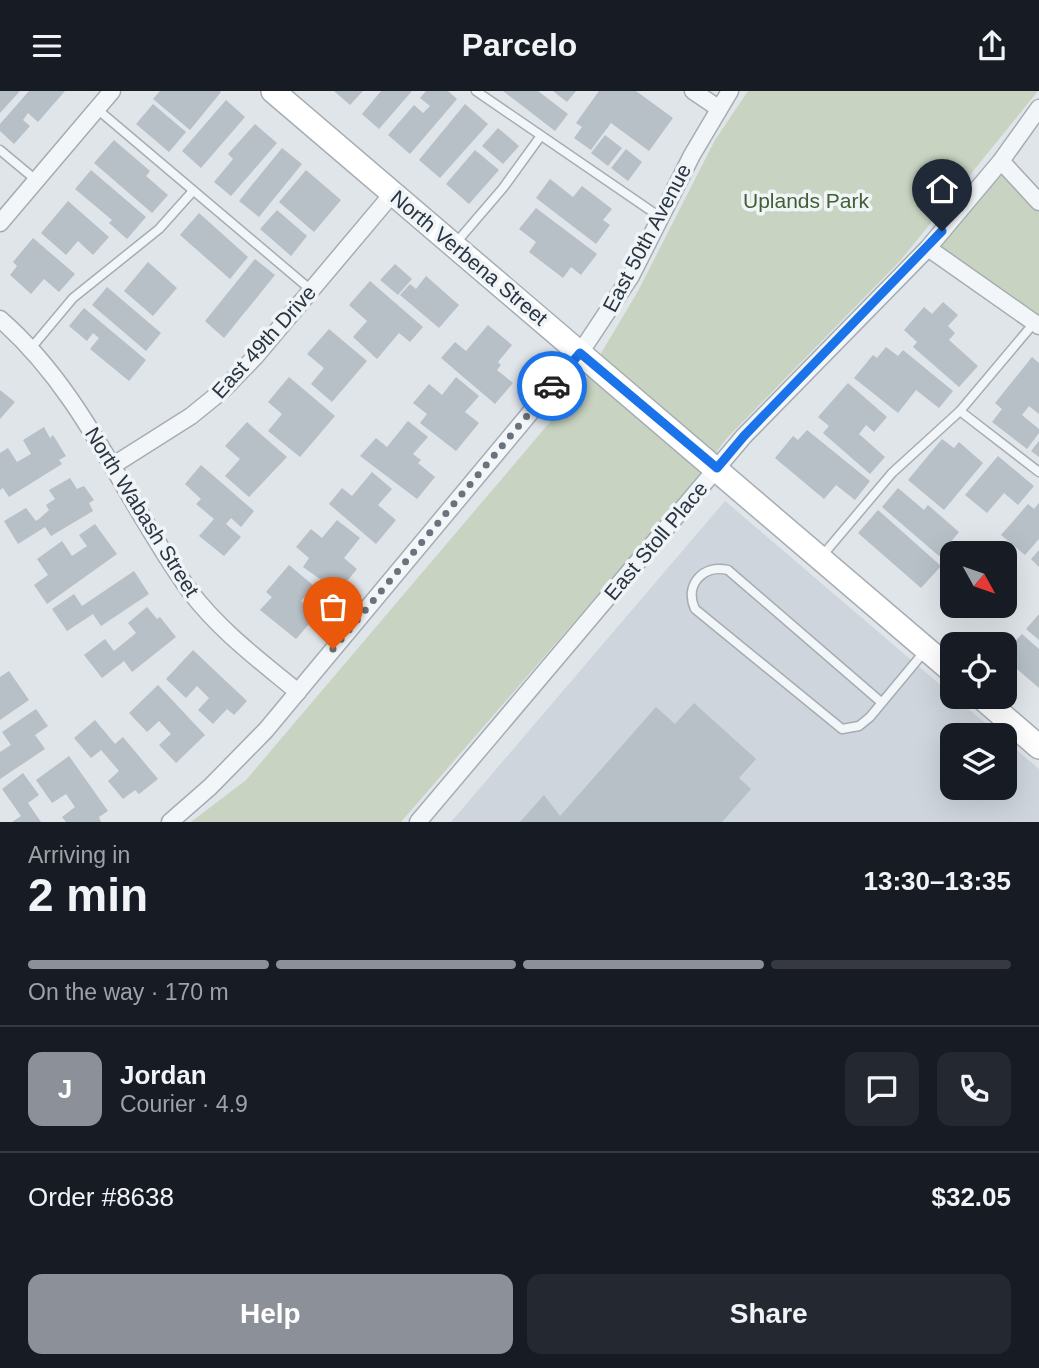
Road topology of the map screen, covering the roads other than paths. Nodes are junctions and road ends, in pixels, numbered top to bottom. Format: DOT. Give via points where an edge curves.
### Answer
graph roads {
  1 [pos="112,91"];
  2 [pos="273,91"];
  3 [pos="476,91"];
  4 [pos="693,91"];
  5 [pos="730,91"];
  6 [pos="718,108"];
  7 [pos="97,109"];
  8 [pos="1039,109"];
  9 [pos="540,137"];
  10 [pos="0,150"];
  11 [pos="1000,161"];
  12 [pos="36,180"];
  13 [pos="193,191"];
  14 [pos="393,193"];
  15 [pos="1039,202"];
  16 [pos="660,217"];
  17 [pos="0,223"];
  18 [pos="454,245"];
  19 [pos="928,248"];
  20 [pos="312,290"];
  21 [pos="0,319"];
  22 [pos="1037,325"];
  23 [pos="32,347"];
  24 [pos="580,353"];
  25 [pos="960,411"];
  26 [pos="113,465"];
  27 [pos="717,468"];
  28 [pos="1039,472"];
  29 [pos="820,558"];
  30 [pos="926,649"];
  31 [pos="940,661"];
  32 [pos="298,692"];
  33 [pos="881,702"];
  34 [pos="995,709"];
  35 [pos="1039,747"];
  36 [pos="170,822"];
  37 [pos="418,822"];
  1 -- 7 [label="street"];
  2 -- 14 [label="street, North Verbena Street"];
  3 -- 9 [label="lane"];
  4 -- 6 [label="street"];
  5 -- 6 [label="street, East 50th Avenue"];
  6 -- 16 [label="street, East 50th Avenue"];
  7 -- 12 [label="street"];
  7 -- 13 [label="lane"];
  8 -- 11 [label="street, East Stoll Place"];
  9 -- 16 [label="lane"];
  9 -- 18 [label="lane"];
  10 -- 12 [label="lane"];
  11 -- 15 [label="street"];
  11 -- 19 [label="street, East Stoll Place"];
  12 -- 17 [label="street"];
  13 -- 20 [label="lane"];
  13 -- 23 [label="lane" via="159,229 73,298"];
  14 -- 18 [label="street, North Verbena Street"];
  14 -- 20 [label="street, East 49th Drive"];
  16 -- 24 [label="street, East 50th Avenue" via="631,277"];
  18 -- 24 [label="street, North Verbena Street"];
  19 -- 22 [label="street"];
  19 -- 27 [label="street, East Stoll Place"];
  20 -- 26 [label="street, East 49th Drive" via="223,390 191,417"];
  21 -- 23 [label="street, North Wabash Street"];
  22 -- 25 [label="lane"];
  23 -- 26 [label="street, North Wabash Street" via="67,391"];
  24 -- 27 [label="street, North Verbena Street"];
  24 -- 32 [label="street, East 50th Avenue"];
  25 -- 28 [label="lane"];
  25 -- 29 [label="lane" via="892,473"];
  26 -- 32 [label="street, North Wabash Street" via="201,604 233,638"];
  27 -- 29 [label="street, North Verbena Street"];
  27 -- 37 [label="street, East Stoll Place"];
  29 -- 30 [label="street, North Verbena Street"];
  30 -- 31 [label="street, North Verbena Street"];
  30 -- 33 [label="lane"];
  32 -- 36 [label="street, East 50th Avenue" via="237,761"];
  33 -- 33 [label="lane" via="728,570 715,567 701,573 693,587 695,609 830,723 842,729 859,726"];
  34 -- 35 [label="street"];
}
